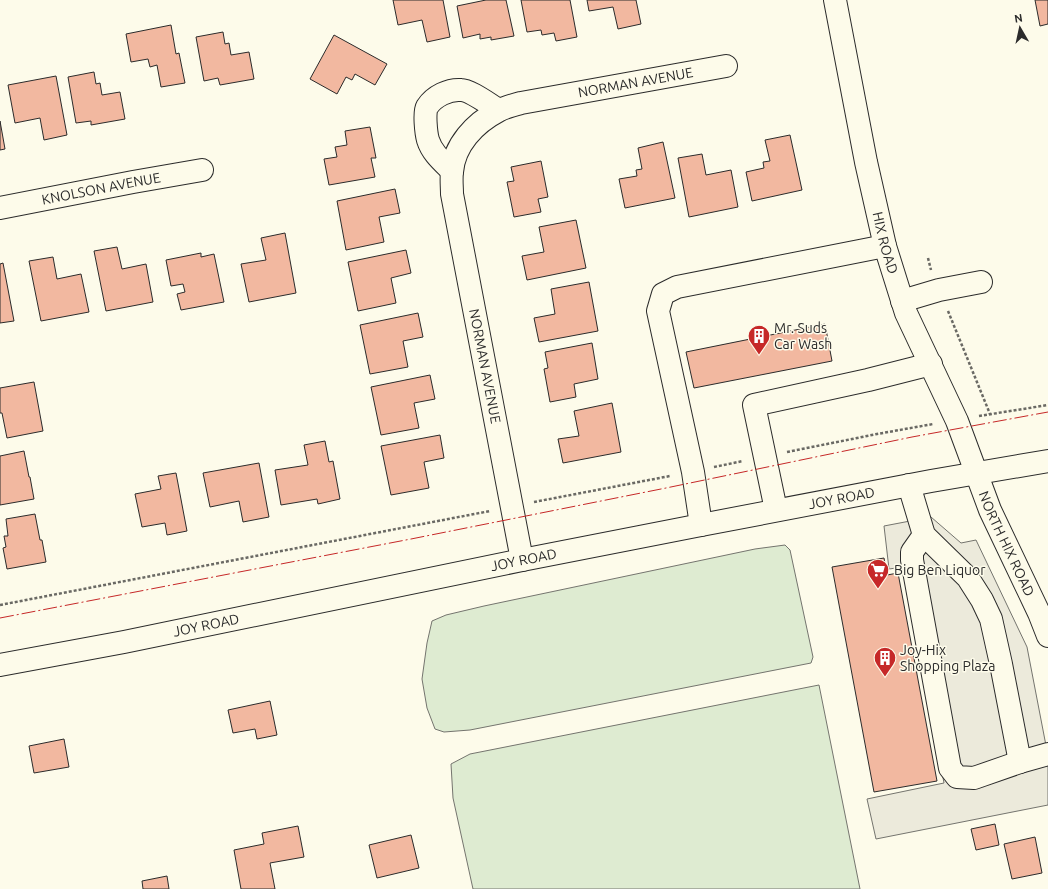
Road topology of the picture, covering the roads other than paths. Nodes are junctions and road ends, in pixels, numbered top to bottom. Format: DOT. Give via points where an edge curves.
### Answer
graph roads {
  1 [pos="835,0"];
  2 [pos="726,66"];
  3 [pos="499,110"];
  4 [pos="202,170"];
  5 [pos="452,171"];
  6 [pos="0,208"];
  7 [pos="884,246"];
  8 [pos="981,282"];
  9 [pos="902,301"];
  10 [pos="931,364"];
  11 [pos="1048,461"];
  12 [pos="976,472"];
  13 [pos="909,485"];
  14 [pos="776,510"];
  15 [pos="701,525"];
  16 [pos="924,535"];
  17 [pos="522,560"];
  18 [pos="1048,636"];
  19 [pos="0,665"];
  20 [pos="1048,754"];
  21 [pos="1020,762"];
  1 -- 7 [label="street, HIX ROAD"];
  2 -- 3 [label="street, NORMAN AVENUE" via="521,103"];
  3 -- 5 [label="street, NORMAN AVENUE" via="472,129 461,144"];
  3 -- 5 [label="street" via="463,90 450,90 436,97 427,107 425,124 428,140 436,155"];
  4 -- 6 [label="street, KNOLSON AVENUE"];
  5 -- 17 [label="street, NORMAN AVENUE" via="452,194"];
  7 -- 9 [label="street, HIX ROAD"];
  7 -- 15 [label="street" via="677,287 664,294 658,311 693,472"];
  8 -- 9 [label="street"];
  9 -- 10 [label="street, HIX ROAD"];
  10 -- 12 [label="street, HIX ROAD" via="957,421"];
  10 -- 14 [label="street" via="754,405"];
  11 -- 12 [label="street, JOY ROAD"];
  12 -- 13 [label="street, JOY ROAD"];
  12 -- 18 [label="street, NORTH HIX ROAD" via="990,510"];
  13 -- 14 [label="street, JOY ROAD"];
  13 -- 16 [label="street"];
  14 -- 15 [label="street, JOY ROAD"];
  15 -- 17 [label="street, JOY ROAD"];
  16 -- 21 [label="street" via="968,578 991,619"];
  16 -- 21 [label="street" via="912,552 912,560 950,768 957,777 974,778"];
  17 -- 19 [label="street, JOY ROAD"];
  20 -- 21 [label="street"];
}
